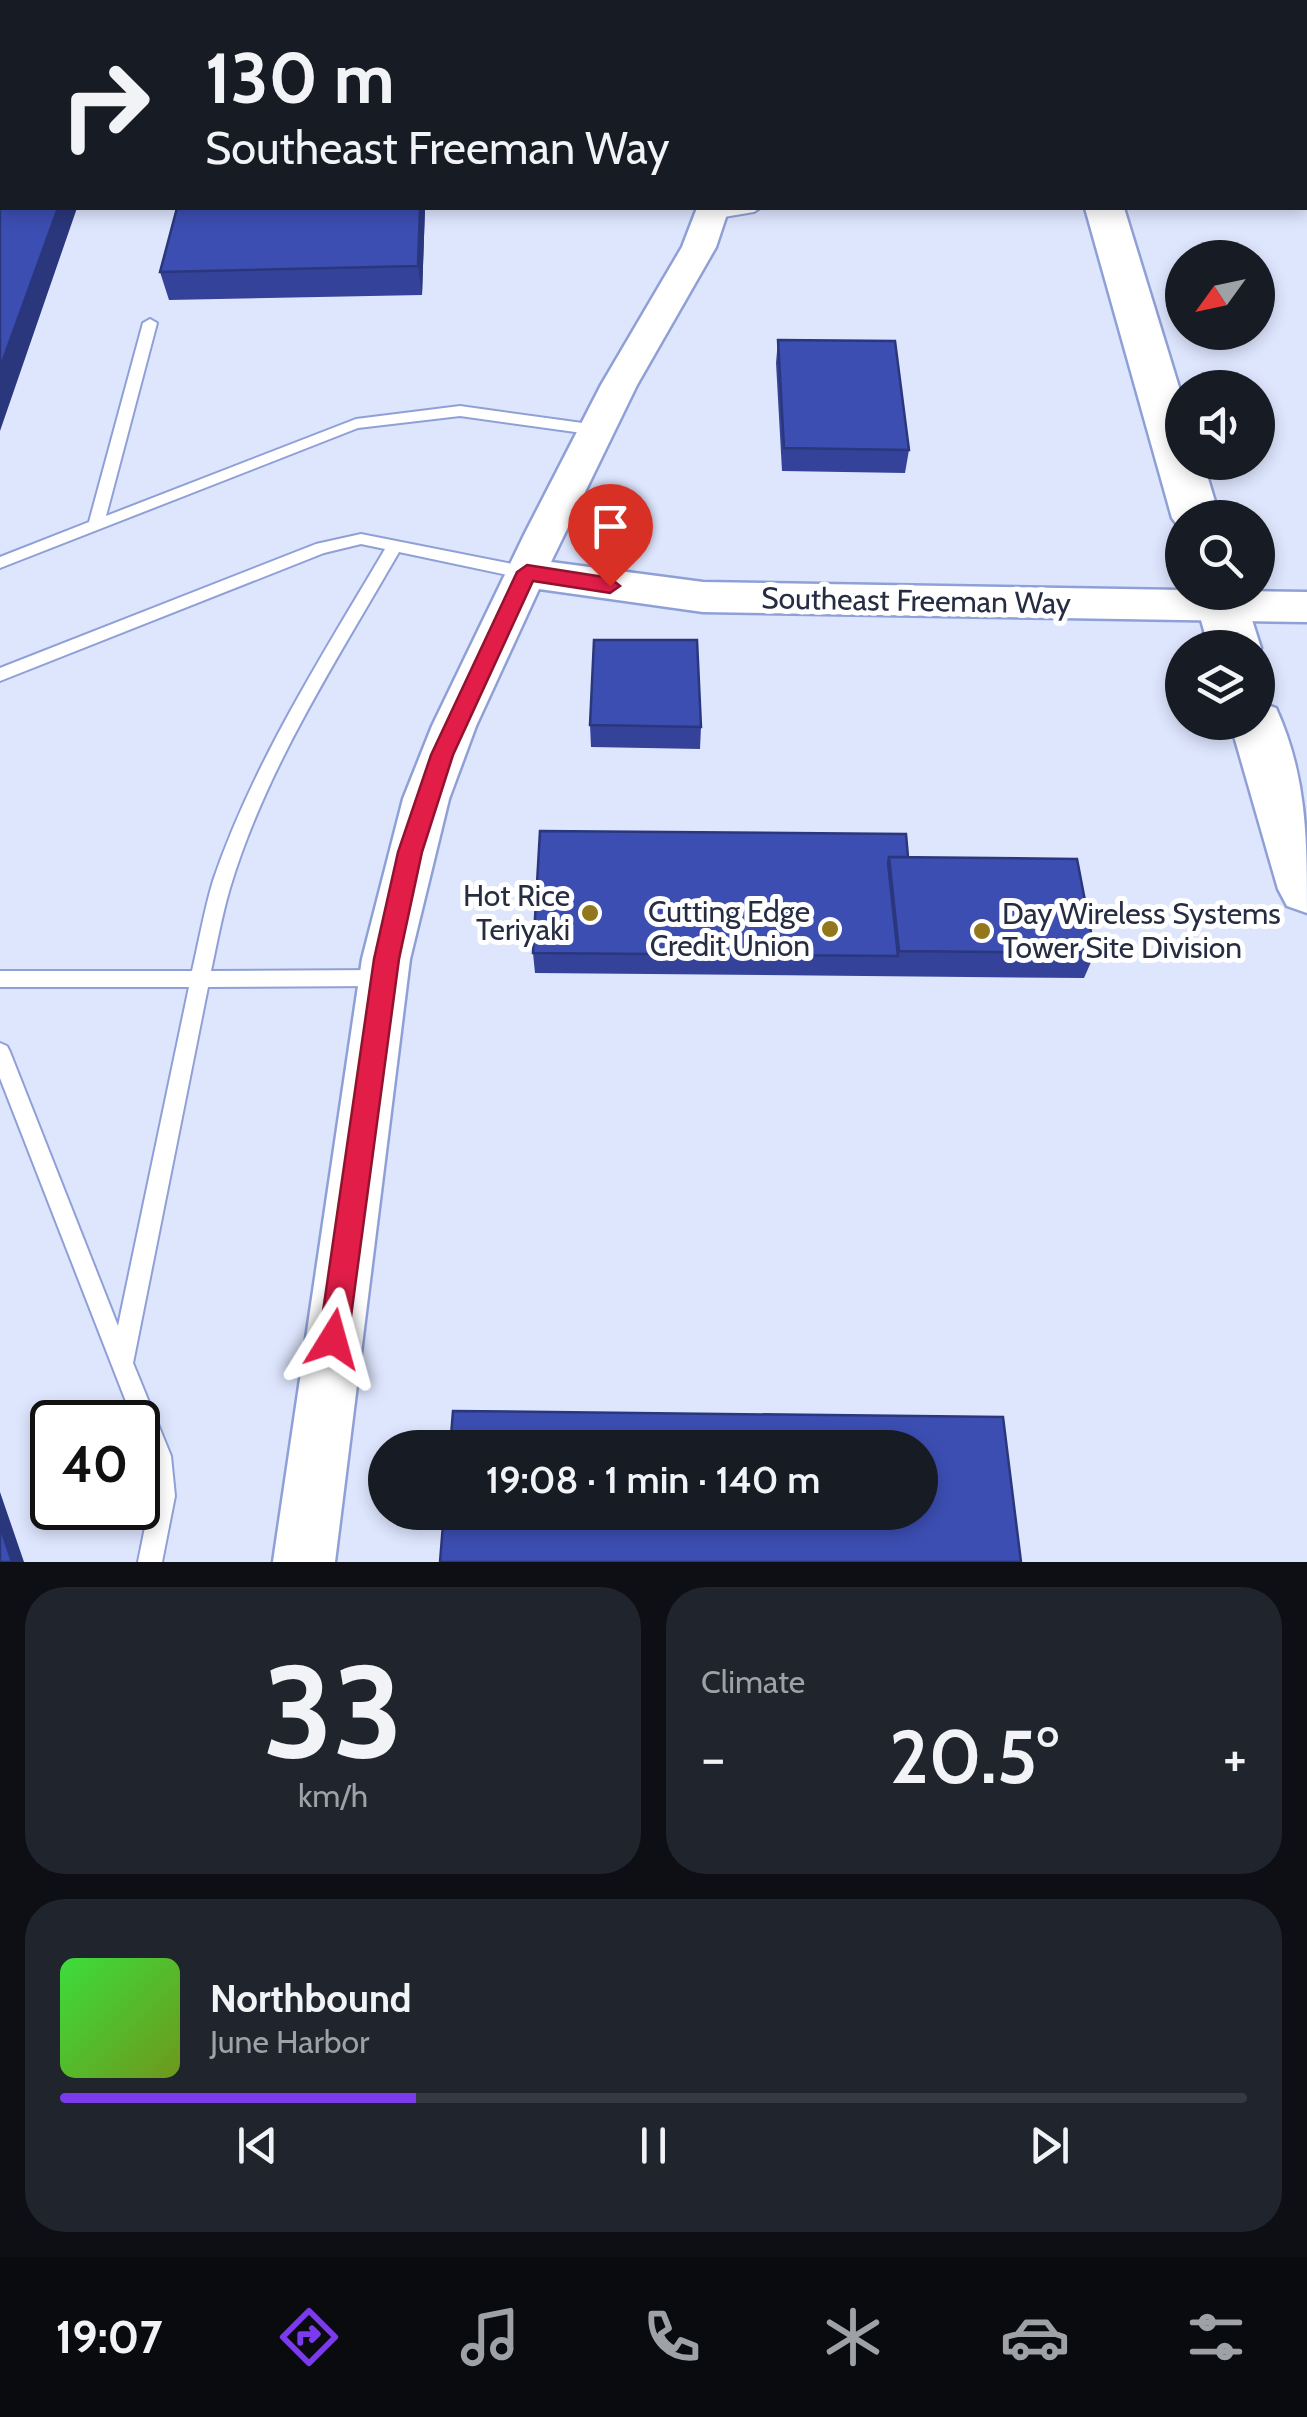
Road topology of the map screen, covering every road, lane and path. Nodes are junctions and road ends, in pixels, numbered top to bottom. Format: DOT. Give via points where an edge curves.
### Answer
graph roads {
  1 [pos="1105,210"];
  2 [pos="712,212"];
  3 [pos="150,323"];
  4 [pos="596,430"];
  5 [pos="1191,500"];
  6 [pos="96,525"];
  7 [pos="395,546"];
  8 [pos="0,563"];
  9 [pos="527,572"];
  10 [pos="1307,608"];
  11 [pos="1225,615"];
  12 [pos="0,675"];
  13 [pos="1262,740"];
  14 [pos="1307,889"];
  15 [pos="383,978"];
  16 [pos="0,979"];
  17 [pos="200,979"];
  18 [pos="0,1052"];
  19 [pos="122,1364"];
  20 [pos="150,1562"];
  21 [pos="304,1562"];
  1 -- 5 [label="highway"];
  2 -- 4 [label="street" via="699,248"];
  3 -- 6 [label="lane"];
  4 -- 6 [label="lane" via="460,412 356,424"];
  4 -- 9 [label="street"];
  6 -- 8 [label="lane"];
  7 -- 9 [label="lane"];
  7 -- 12 [label="lane" via="361,539 321,548"];
  7 -- 17 [label="lane" via="298,707 275,758 224,874"];
  9 -- 11 [label="street, Southeast Freeman Way" via="703,598"];
  9 -- 15 [label="street" via="426,798"];
  10 -- 11 [label="street, Southeast Freeman Way"];
  13 -- 14 [label="highway"];
  15 -- 17 [label="lane"];
  15 -- 21 [label="street"];
  16 -- 17 [label="lane"];
  17 -- 19 [label="lane"];
  18 -- 19 [label="lane"];
  19 -- 20 [label="lane" via="159,1456 163,1496"];
}
